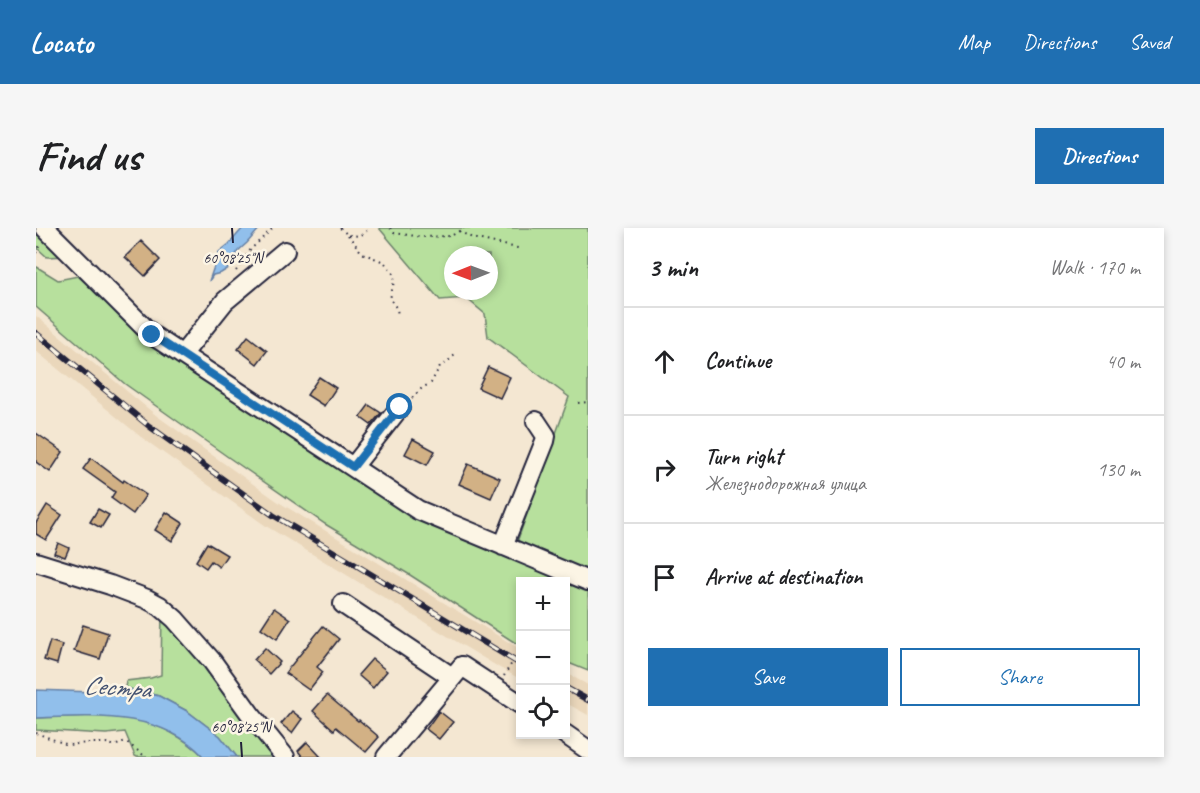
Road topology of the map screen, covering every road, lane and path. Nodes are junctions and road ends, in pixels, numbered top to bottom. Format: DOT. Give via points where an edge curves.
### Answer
graph roads {
  1 [pos="273,228"];
  2 [pos="340,228"];
  3 [pos="370,228"];
  4 [pos="390,228"];
  5 [pos="464,228"];
  6 [pos="47,229"];
  7 [pos="459,231"];
  8 [pos="348,235"];
  9 [pos="522,249"];
  10 [pos="285,251"];
  11 [pos="235,293"];
  12 [pos="398,315"];
  13 [pos="182,355"];
  14 [pos="455,355"];
  15 [pos="588,402"];
  16 [pos="578,403"];
  17 [pos="400,407"];
  18 [pos="536,421"];
  19 [pos="353,467"];
  20 [pos="510,549"];
  21 [pos="36,562"];
  22 [pos="588,581"];
  23 [pos="343,604"];
  24 [pos="452,677"];
  25 [pos="516,701"];
  26 [pos="36,733"];
  27 [pos="570,738"];
  28 [pos="588,750"];
  29 [pos="147,757"];
  30 [pos="285,757"];
  31 [pos="386,757"];
  1 -- 11 [label="path" via="238,269 232,284"];
  2 -- 8 [label="path"];
  3 -- 8 [label="path" via="360,236"];
  4 -- 7 [label="path" via="394,233 423,237 451,236"];
  5 -- 7 [label="path"];
  6 -- 13 [label="street" via="152,335"];
  7 -- 9 [label="path" via="472,238"];
  8 -- 12 [label="path" via="362,253 384,262 391,270 395,277 390,299"];
  10 -- 11 [label="street"];
  11 -- 13 [label="street"];
  13 -- 19 [label="street"];
  14 -- 17 [label="path" via="440,366 431,383"];
  15 -- 16 [label="path"];
  17 -- 19 [label="street"];
  18 -- 20 [label="street" via="545,441"];
  19 -- 20 [label="street" via="418,510"];
  20 -- 22 [label="street"];
  21 -- 30 [label="street" via="110,585 160,606 212,661"];
  23 -- 24 [label="street"];
  24 -- 25 [label="street" via="462,666"];
  24 -- 31 [label="street"];
  26 -- 29 [label="path" via="68,745 115,746 125,741"];
  27 -- 28 [label="street"];
}
